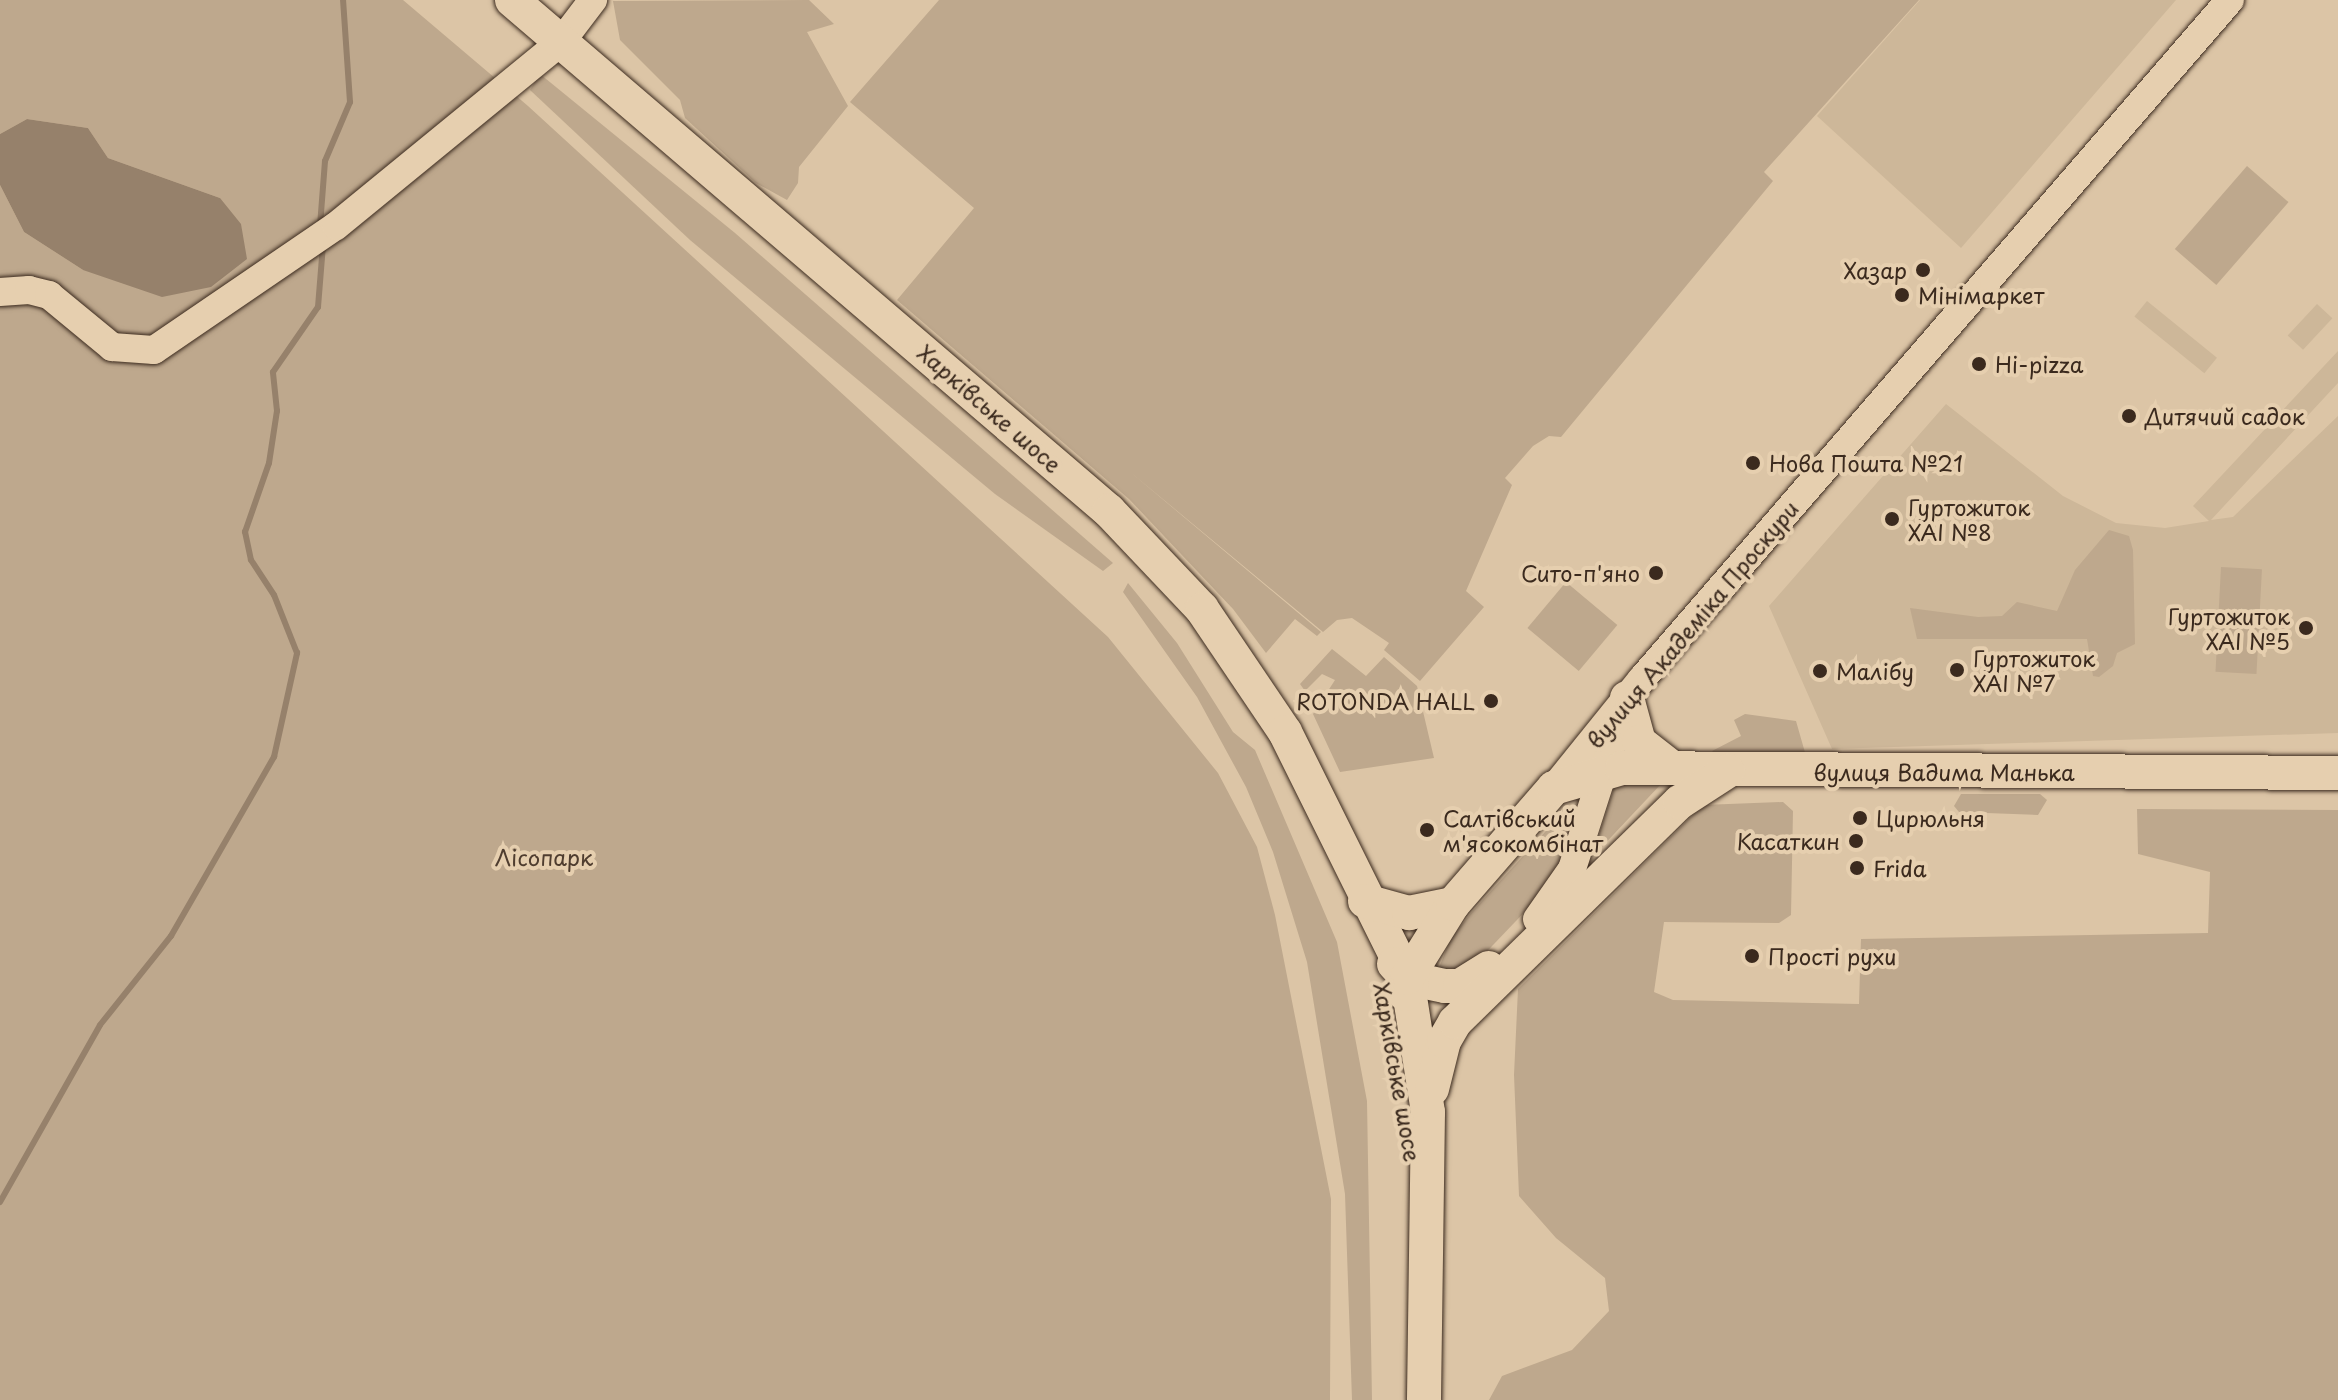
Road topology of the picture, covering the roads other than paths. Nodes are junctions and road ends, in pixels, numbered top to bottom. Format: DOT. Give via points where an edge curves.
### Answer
graph roads {
  1 [pos="512,0"];
  2 [pos="593,0"];
  3 [pos="2230,0"];
  4 [pos="561,42"];
  5 [pos="0,292"];
  6 [pos="1627,698"];
  7 [pos="1671,767"];
  8 [pos="1728,771"];
  9 [pos="1605,772"];
  10 [pos="2338,773"];
  11 [pos="1554,788"];
  12 [pos="1453,904"];
  13 [pos="1368,914"];
  14 [pos="1537,919"];
  15 [pos="1489,968"];
  16 [pos="1407,978"];
  17 [pos="1448,1032"];
  18 [pos="1398,1058"];
  19 [pos="1428,1112"];
  20 [pos="1425,1243"];
  21 [pos="1424,1400"];
  1 -- 4 [label="main road, Харківське шосе"];
  2 -- 4 [label="street"];
  3 -- 6 [label="street, вулиця Академіка Проскури"];
  4 -- 5 [label="street" via="324,235 176,338 137,352 112,347 49,295"];
  4 -- 13 [label="main road, Харківське шосе" via="1072,479 1181,584 1285,732"];
  6 -- 7 [label="main road" via="1639,742"];
  6 -- 9 [label="street"];
  6 -- 11 [label="street, вулиця Академіка Проскури"];
  7 -- 8 [label="main road, вулиця Вадима Манька"];
  7 -- 9 [label="main road, вулиця Вадима Манька"];
  8 -- 10 [label="main road, вулиця Вадима Манька"];
  8 -- 14 [label="main road" via="1670,795"];
  8 -- 17 [label="main road" via="1680,802"];
  9 -- 11 [label="main road, вулиця Вадима Манька"];
  9 -- 14 [label="street" via="1572,869"];
  11 -- 12 [label="main road, вулиця Академіка Проскури"];
  12 -- 13 [label="main road"];
  12 -- 16 [label="main road, вулиця Академіка Проскури"];
  13 -- 16 [label="main road, Харківське шосе"];
  13 -- 18 [label="main road, Харківське шосе"];
  14 -- 15 [label="main road"];
  15 -- 16 [label="main road" via="1460,986"];
  15 -- 17 [label="main road"];
  16 -- 18 [label="main road, вулиця Академіка Проскури"];
  16 -- 19 [label="main road, Харківське шосе"];
  17 -- 19 [label="main road"];
  18 -- 20 [label="main road, Харківське шосе"];
  19 -- 20 [label="main road, Харківське шосе"];
  20 -- 21 [label="main road, Харківське шосе"];
}
